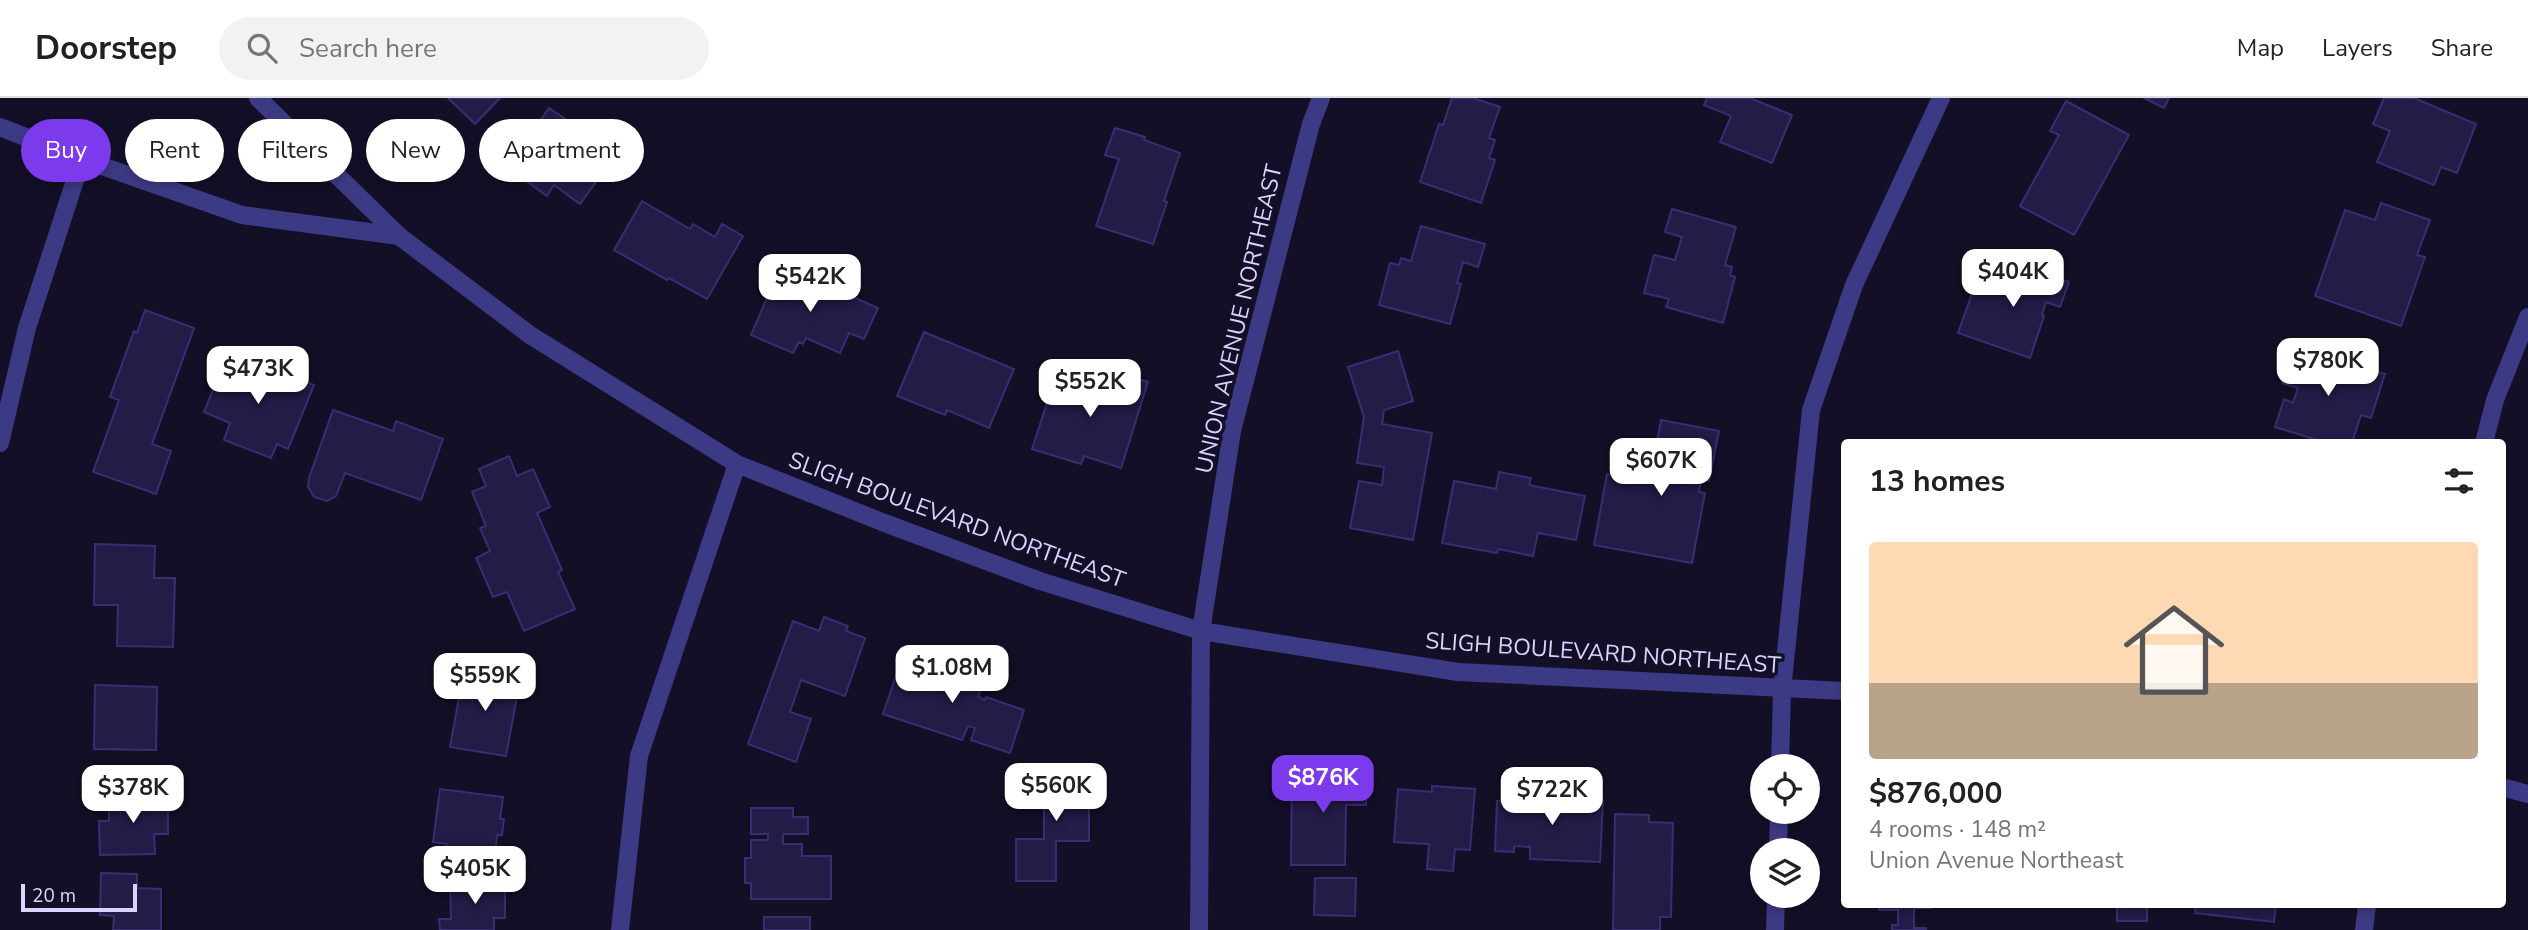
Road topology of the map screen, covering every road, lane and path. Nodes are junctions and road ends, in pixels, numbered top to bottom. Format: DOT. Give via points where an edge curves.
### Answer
graph roads {
  1 [pos="257,98"];
  2 [pos="1321,98"];
  3 [pos="1941,98"];
  4 [pos="0,127"];
  5 [pos="21,135"];
  6 [pos="111,169"];
  7 [pos="75,182"];
  8 [pos="399,236"];
  9 [pos="2528,317"];
  10 [pos="2485,439"];
  11 [pos="0,443"];
  12 [pos="737,464"];
  13 [pos="1201,631"];
  14 [pos="1782,690"];
  15 [pos="1841,691"];
  16 [pos="1780,754"];
  17 [pos="2506,788"];
  18 [pos="2528,794"];
  19 [pos="1776,908"];
  20 [pos="2367,908"];
  21 [pos="620,930"];
  22 [pos="1199,930"];
  23 [pos="1776,930"];
  24 [pos="2364,930"];
  1 -- 8 [label="street, SLIGH BOULEVARD NORTHEAST"];
  2 -- 13 [label="street, UNION AVENUE NORTHEAST" via="1232,431"];
  3 -- 14 [label="street" via="1854,285 1811,410"];
  4 -- 5 [label="street"];
  6 -- 8 [label="street" via="242,215"];
  7 -- 11 [label="street" via="27,328"];
  8 -- 12 [label="street, SLIGH BOULEVARD NORTHEAST" via="530,335"];
  9 -- 10 [label="street" via="2495,400"];
  12 -- 13 [label="street, SLIGH BOULEVARD NORTHEAST" via="1040,581"];
  12 -- 21 [label="street" via="639,757"];
  13 -- 14 [label="street, SLIGH BOULEVARD NORTHEAST" via="1458,673"];
  13 -- 22 [label="street, UNION AVENUE NORTHEAST"];
  14 -- 15 [label="street, SLIGH BOULEVARD NORTHEAST"];
  14 -- 16 [label="street"];
  17 -- 18 [label="street"];
  19 -- 23 [label="street"];
  20 -- 24 [label="street"];
}
